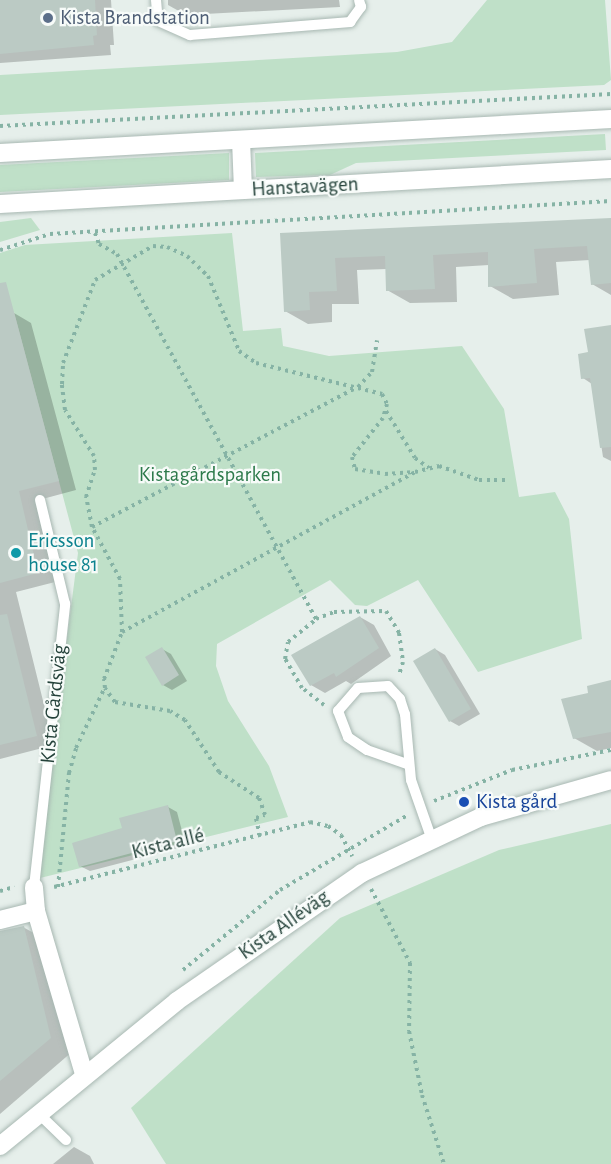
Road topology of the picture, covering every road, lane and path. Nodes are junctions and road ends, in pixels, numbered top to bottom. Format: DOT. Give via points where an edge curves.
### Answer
graph roads {
  1 [pos="156,0"];
  2 [pos="359,0"];
  3 [pos="611,94"];
  4 [pos="611,119"];
  5 [pos="0,126"];
  6 [pos="241,140"];
  7 [pos="0,153"];
  8 [pos="611,169"];
  9 [pos="243,190"];
  10 [pos="611,201"];
  11 [pos="0,204"];
  12 [pos="26,204"];
  13 [pos="0,208"];
  14 [pos="95,233"];
  15 [pos="0,250"];
  16 [pos="122,263"];
  17 [pos="376,340"];
  18 [pos="358,387"];
  19 [pos="386,410"];
  20 [pos="228,456"];
  21 [pos="430,468"];
  22 [pos="415,472"];
  23 [pos="507,480"];
  24 [pos="40,500"];
  25 [pos="92,527"];
  26 [pos="276,545"];
  27 [pos="316,619"];
  28 [pos="122,632"];
  29 [pos="105,688"];
  30 [pos="395,690"];
  31 [pos="338,711"];
  32 [pos="611,750"];
  33 [pos="407,764"];
  34 [pos="538,764"];
  35 [pos="534,771"];
  36 [pos="611,780"];
  37 [pos="422,807"];
  38 [pos="260,836"];
  39 [pos="432,840"];
  40 [pos="348,848"];
  41 [pos="362,873"];
  42 [pos="34,887"];
  43 [pos="58,887"];
  44 [pos="36,911"];
  45 [pos="0,920"];
  46 [pos="84,1074"];
  47 [pos="38,1113"];
  48 [pos="66,1140"];
  49 [pos="0,1146"];
  50 [pos="444,1164"];
  1 -- 2 [label="lane" via="158,21 190,35 350,22 361,7"];
  3 -- 5 [label="path"];
  4 -- 6 [label="main road"];
  6 -- 7 [label="main road"];
  6 -- 9 [label="main road"];
  8 -- 9 [label="main road, Hanstavägen"];
  9 -- 12 [label="main road, Hanstavägen"];
  10 -- 14 [label="path"];
  11 -- 12 [label="main road, Hanstavägen"];
  12 -- 13 [label="main road"];
  14 -- 15 [label="path" via="50,234"];
  14 -- 16 [label="path" via="99,244 113,249"];
  16 -- 18 [label="path" via="153,246 179,251 208,276 238,351 256,363"];
  16 -- 20 [label="path"];
  16 -- 25 [label="path" via="92,286 62,373 65,410 94,456 95,470 86,496"];
  17 -- 18 [label="path" via="372,372"];
  18 -- 19 [label="path" via="379,392 385,399"];
  18 -- 20 [label="path"];
  19 -- 21 [label="path" via="415,458"];
  19 -- 22 [label="path" via="352,457 355,469 385,474"];
  20 -- 25 [label="path"];
  20 -- 26 [label="path"];
  21 -- 22 [label="path"];
  21 -- 23 [label="path" via="455,469 479,480"];
  22 -- 26 [label="path"];
  24 -- 42 [label="lane, Kista Gårdsväg" via="65,604"];
  25 -- 28 [label="path" via="98,544 118,569"];
  26 -- 27 [label="path"];
  26 -- 28 [label="path"];
  27 -- 30 [label="path" via="334,612 376,609 394,618 403,662"];
  27 -- 31 [label="path" via="288,642 285,659 302,687"];
  28 -- 29 [label="path" via="104,679"];
  29 -- 38 [label="path" via="115,702 170,711 185,720 219,772 259,798 265,815 256,818"];
  29 -- 43 [label="path" via="76,748 69,773"];
  30 -- 31 [label="lane" via="379,684 358,688"];
  30 -- 33 [label="lane" via="405,714"];
  31 -- 33 [label="lane" via="343,730 356,744"];
  32 -- 34 [label="path"];
  33 -- 37 [label="lane"];
  34 -- 35 [label="path"];
  34 -- 37 [label="path" via="512,770"];
  36 -- 39 [label="main road, Kista Alléväg" via="481,817"];
  37 -- 39 [label="lane"];
  37 -- 40 [label="path"];
  38 -- 40 [label="path, Kista allé" via="310,822 328,826 341,835"];
  38 -- 43 [label="path, Kista allé"];
  39 -- 41 [label="main road, Kista Alléväg"];
  40 -- 41 [label="path"];
  41 -- 46 [label="main road, Kista Alléväg" via="177,1001"];
  41 -- 50 [label="path" via="410,963 409,1031 422,1095"];
  42 -- 43 [label="path, Kista allé"];
  42 -- 44 [label="main road, Kista Gårdsväg"];
  44 -- 45 [label="main road"];
  44 -- 46 [label="main road, Kista Gårdsväg"];
  46 -- 47 [label="main road, Kista Alléväg"];
  47 -- 48 [label="lane"];
  47 -- 49 [label="main road, Kista Alléväg"];
}
